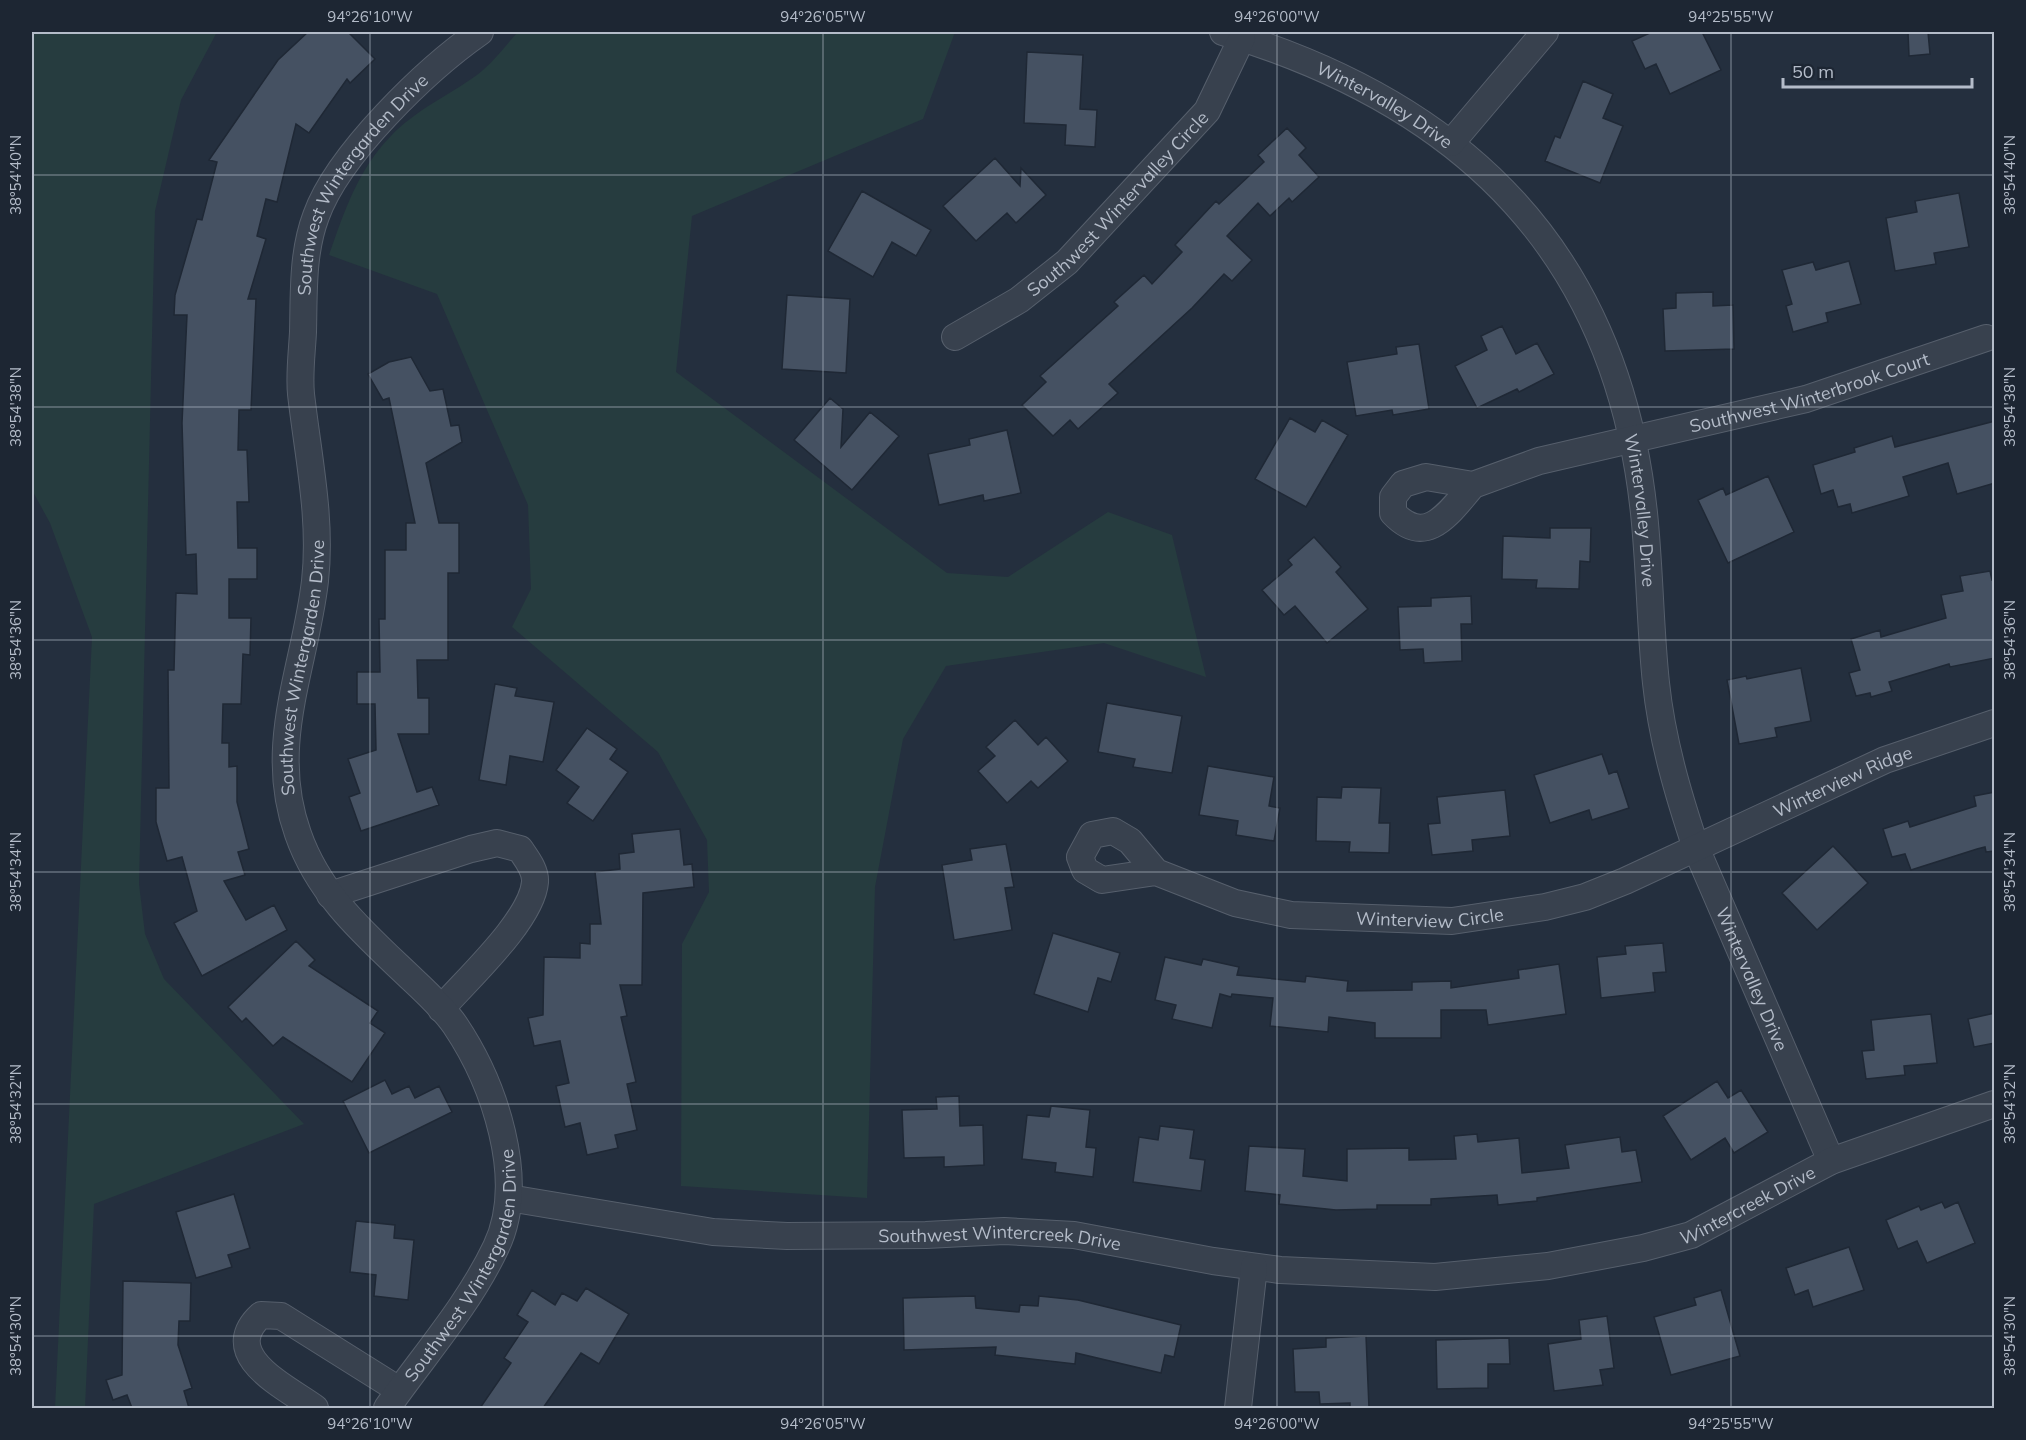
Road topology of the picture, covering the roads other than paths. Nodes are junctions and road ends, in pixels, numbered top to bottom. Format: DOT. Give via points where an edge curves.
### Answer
graph roads {
  1 [pos="480,32"];
  2 [pos="1545,32"];
  3 [pos="1232,34"];
  4 [pos="1450,143"];
  5 [pos="955,337"];
  6 [pos="1986,338"];
  7 [pos="1632,439"];
  8 [pos="1473,485"];
  9 [pos="1995,723"];
  10 [pos="1696,848"];
  11 [pos="1156,872"];
  12 [pos="330,895"];
  13 [pos="441,1009"];
  14 [pos="1995,1104"];
  15 [pos="1831,1161"];
  16 [pos="509,1198"];
  17 [pos="1254,1267"];
  18 [pos="1490,1271"];
  19 [pos="393,1399"];
  20 [pos="315,1408"];
  21 [pos="1238,1408"];
  1 -- 12 [label="street, Southwest Wintergarden Drive" via="418,82 344,164 316,215 306,258 300,389 315,501 315,580 285,746 287,790 297,833 315,874"];
  2 -- 4 [label="street"];
  3 -- 4 [label="street, Wintervalley Drive" via="1302,59 1391,102"];
  3 -- 5 [label="street, Southwest Wintervalley Circle" via="1207,111 1067,262 1019,300"];
  4 -- 7 [label="street, Wintervalley Drive" via="1484,171 1541,233 1581,292 1610,356"];
  6 -- 7 [label="street, Southwest Winterbrook Court" via="1806,399"];
  7 -- 8 [label="street, Southwest Winterbrook Court" via="1539,461"];
  7 -- 10 [label="street, Wintervalley Drive" via="1644,512 1661,718 1680,801"];
  9 -- 10 [label="street, Winterview Ridge" via="1885,760"];
  10 -- 11 [label="street, Winterview Circle" via="1585,897 1452,921 1291,915 1235,903"];
  10 -- 15 [label="street, Wintervalley Drive"];
  12 -- 13 [label="street, Southwest Wintergarden Drive" via="374,946"];
  12 -- 13 [label="street" via="471,849 497,843 520,849 535,882 522,918"];
  13 -- 16 [label="street, Southwest Wintergarden Drive" via="479,1066 502,1127"];
  14 -- 15 [label="street, Wintercreek Drive"];
  15 -- 18 [label="street, Wintercreek Drive" via="1691,1235 1548,1266"];
  16 -- 17 [label="street, Southwest Wintercreek Drive" via="724,1232 787,1236 1004,1231 1074,1235"];
  16 -- 19 [label="street, Southwest Wintergarden Drive" via="498,1244 465,1303"];
  17 -- 18 [label="street, Southwest Wintercreek Drive" via="1435,1277"];
  17 -- 21 [label="street"];
  19 -- 20 [label="street" via="281,1316 261,1315 250,1325 245,1340 249,1355 262,1371"];
}
